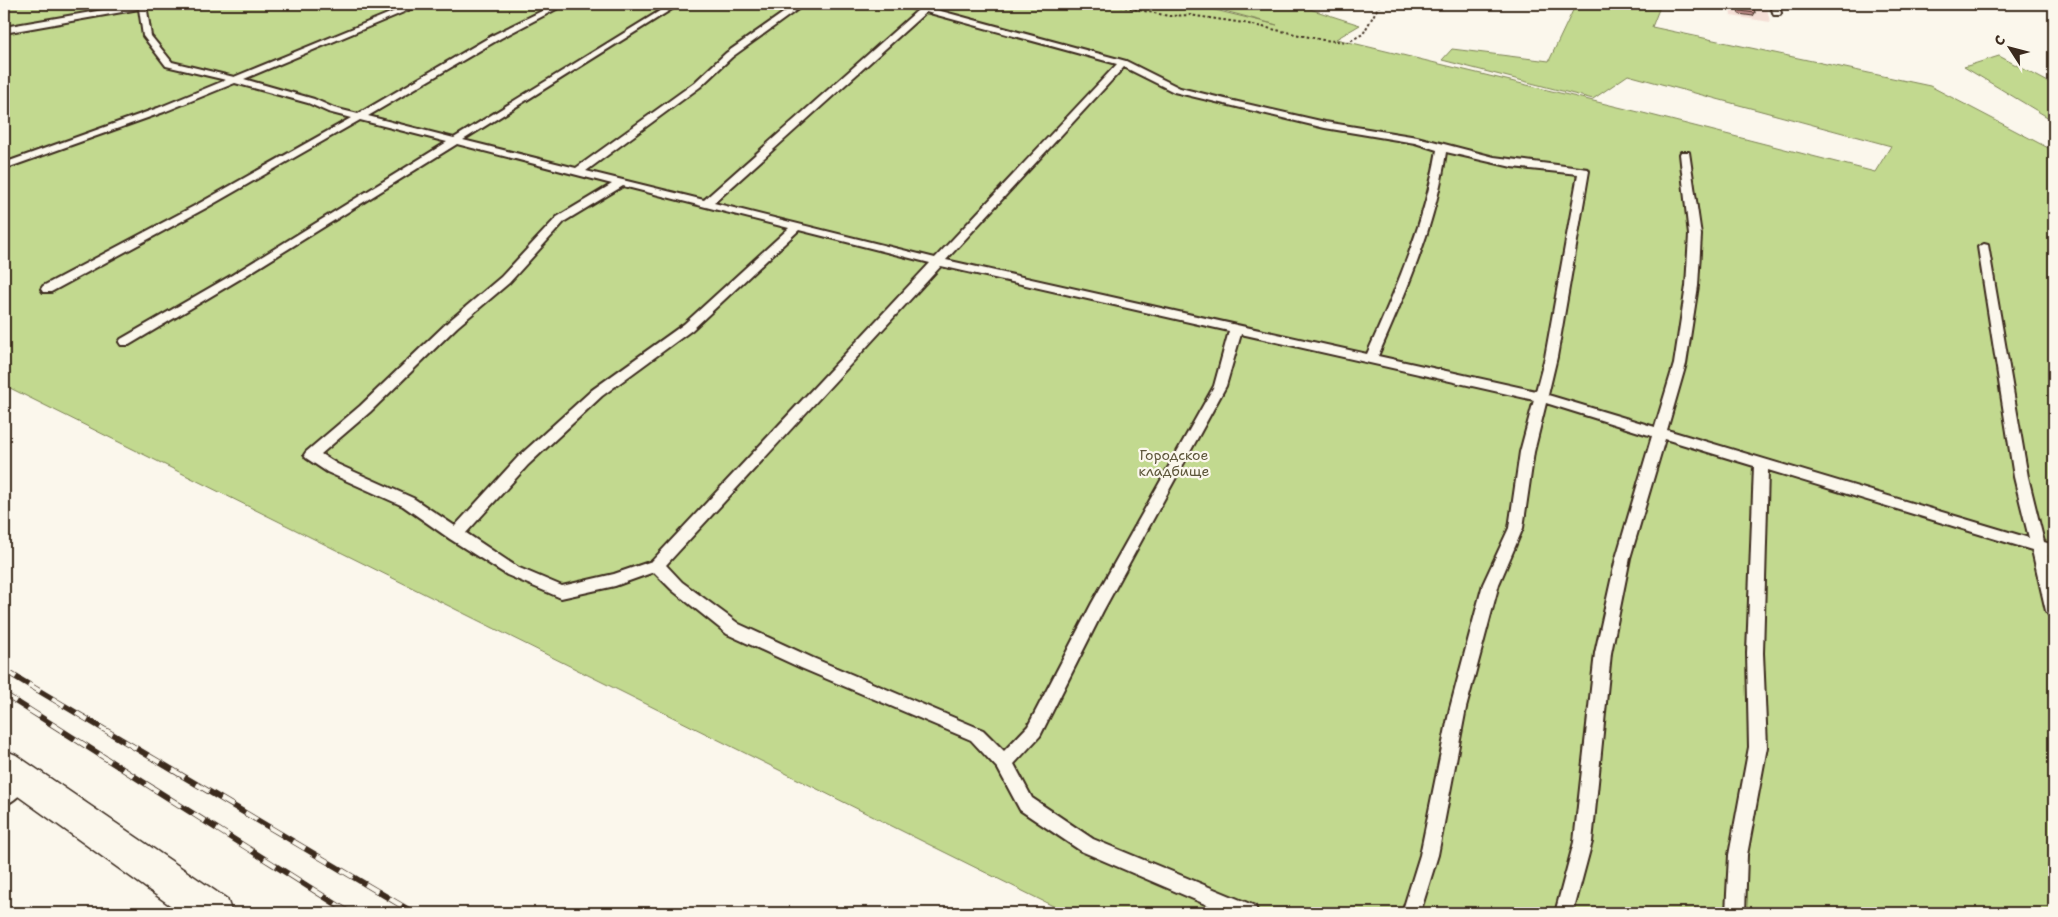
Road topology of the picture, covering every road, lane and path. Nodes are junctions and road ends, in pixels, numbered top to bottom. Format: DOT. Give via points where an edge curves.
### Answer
graph roads {
  1 [pos="419,4"];
  2 [pos="562,4"];
  3 [pos="676,4"];
  4 [pos="801,4"];
  5 [pos="906,4"];
  6 [pos="1110,4"];
  7 [pos="1380,4"];
  8 [pos="1774,4"];
  9 [pos="141,5"];
  10 [pos="924,9"];
  11 [pos="1777,13"];
  12 [pos="4,30"];
  13 [pos="1123,63"];
  14 [pos="236,80"];
  15 [pos="359,117"];
  16 [pos="453,141"];
  17 [pos="1442,148"];
  18 [pos="1684,154"];
  19 [pos="4,166"];
  20 [pos="578,172"];
  21 [pos="621,183"];
  22 [pos="706,204"];
  23 [pos="797,226"];
  24 [pos="1984,247"];
  25 [pos="938,262"];
  26 [pos="47,290"];
  27 [pos="1236,328"];
  28 [pos="125,342"];
  29 [pos="1371,358"];
  30 [pos="1541,397"];
  31 [pos="1659,432"];
  32 [pos="1761,463"];
  33 [pos="455,535"];
  34 [pos="2038,546"];
  35 [pos="2054,551"];
  36 [pos="657,566"];
  37 [pos="2054,610"];
  38 [pos="1004,763"];
  39 [pos="10,780"];
  40 [pos="213,913"];
  41 [pos="1248,913"];
  42 [pos="1411,913"];
  43 [pos="1564,913"];
  44 [pos="1735,913"];
  1 -- 14 [label="lane"];
  2 -- 15 [label="lane" via="498,36"];
  3 -- 16 [label="lane"];
  4 -- 20 [label="lane" via="729,54 697,85"];
  5 -- 10 [label="lane"];
  6 -- 7 [label="path" via="1169,16 1189,15 1348,42 1363,34"];
  8 -- 11 [label="lane"];
  9 -- 12 [label="lane"];
  9 -- 14 [label="lane" via="147,36 168,64"];
  10 -- 13 [label="lane"];
  10 -- 22 [label="lane"];
  13 -- 17 [label="lane" via="1177,90 1325,125 1417,140"];
  13 -- 25 [label="lane"];
  14 -- 15 [label="lane"];
  14 -- 19 [label="lane"];
  15 -- 16 [label="lane"];
  15 -- 26 [label="lane"];
  16 -- 20 [label="lane"];
  16 -- 28 [label="lane" via="236,277"];
  17 -- 29 [label="lane" via="1440,171 1410,271"];
  17 -- 30 [label="lane" via="1476,158 1584,171 1552,356"];
  18 -- 31 [label="lane" via="1695,235 1692,286 1680,364"];
  20 -- 21 [label="lane"];
  21 -- 22 [label="lane"];
  21 -- 33 [label="lane" via="561,219 506,280 453,324 366,409 311,455 332,468 408,502"];
  22 -- 23 [label="lane"];
  23 -- 25 [label="lane"];
  23 -- 33 [label="lane" via="688,327 597,393 523,461"];
  24 -- 34 [label="lane" via="2021,477"];
  25 -- 27 [label="lane"];
  25 -- 36 [label="lane"];
  27 -- 29 [label="lane"];
  27 -- 38 [label="lane" via="1216,394 1097,606 1034,731"];
  29 -- 30 [label="lane"];
  30 -- 31 [label="lane"];
  30 -- 42 [label="lane" via="1527,452 1516,528 1488,594 1458,708 1429,855"];
  31 -- 32 [label="lane"];
  31 -- 43 [label="lane" via="1623,558 1603,653 1583,842"];
  32 -- 34 [label="lane"];
  32 -- 44 [label="lane" via="1755,653 1758,747 1738,856"];
  33 -- 36 [label="lane" via="512,571 561,592 615,580"];
  34 -- 35 [label="lane"];
  34 -- 37 [label="lane"];
  36 -- 38 [label="lane" via="676,586 733,629 977,735"];
  38 -- 41 [label="lane" via="1026,804 1087,845"];
  39 -- 40 [label="street"];
}
